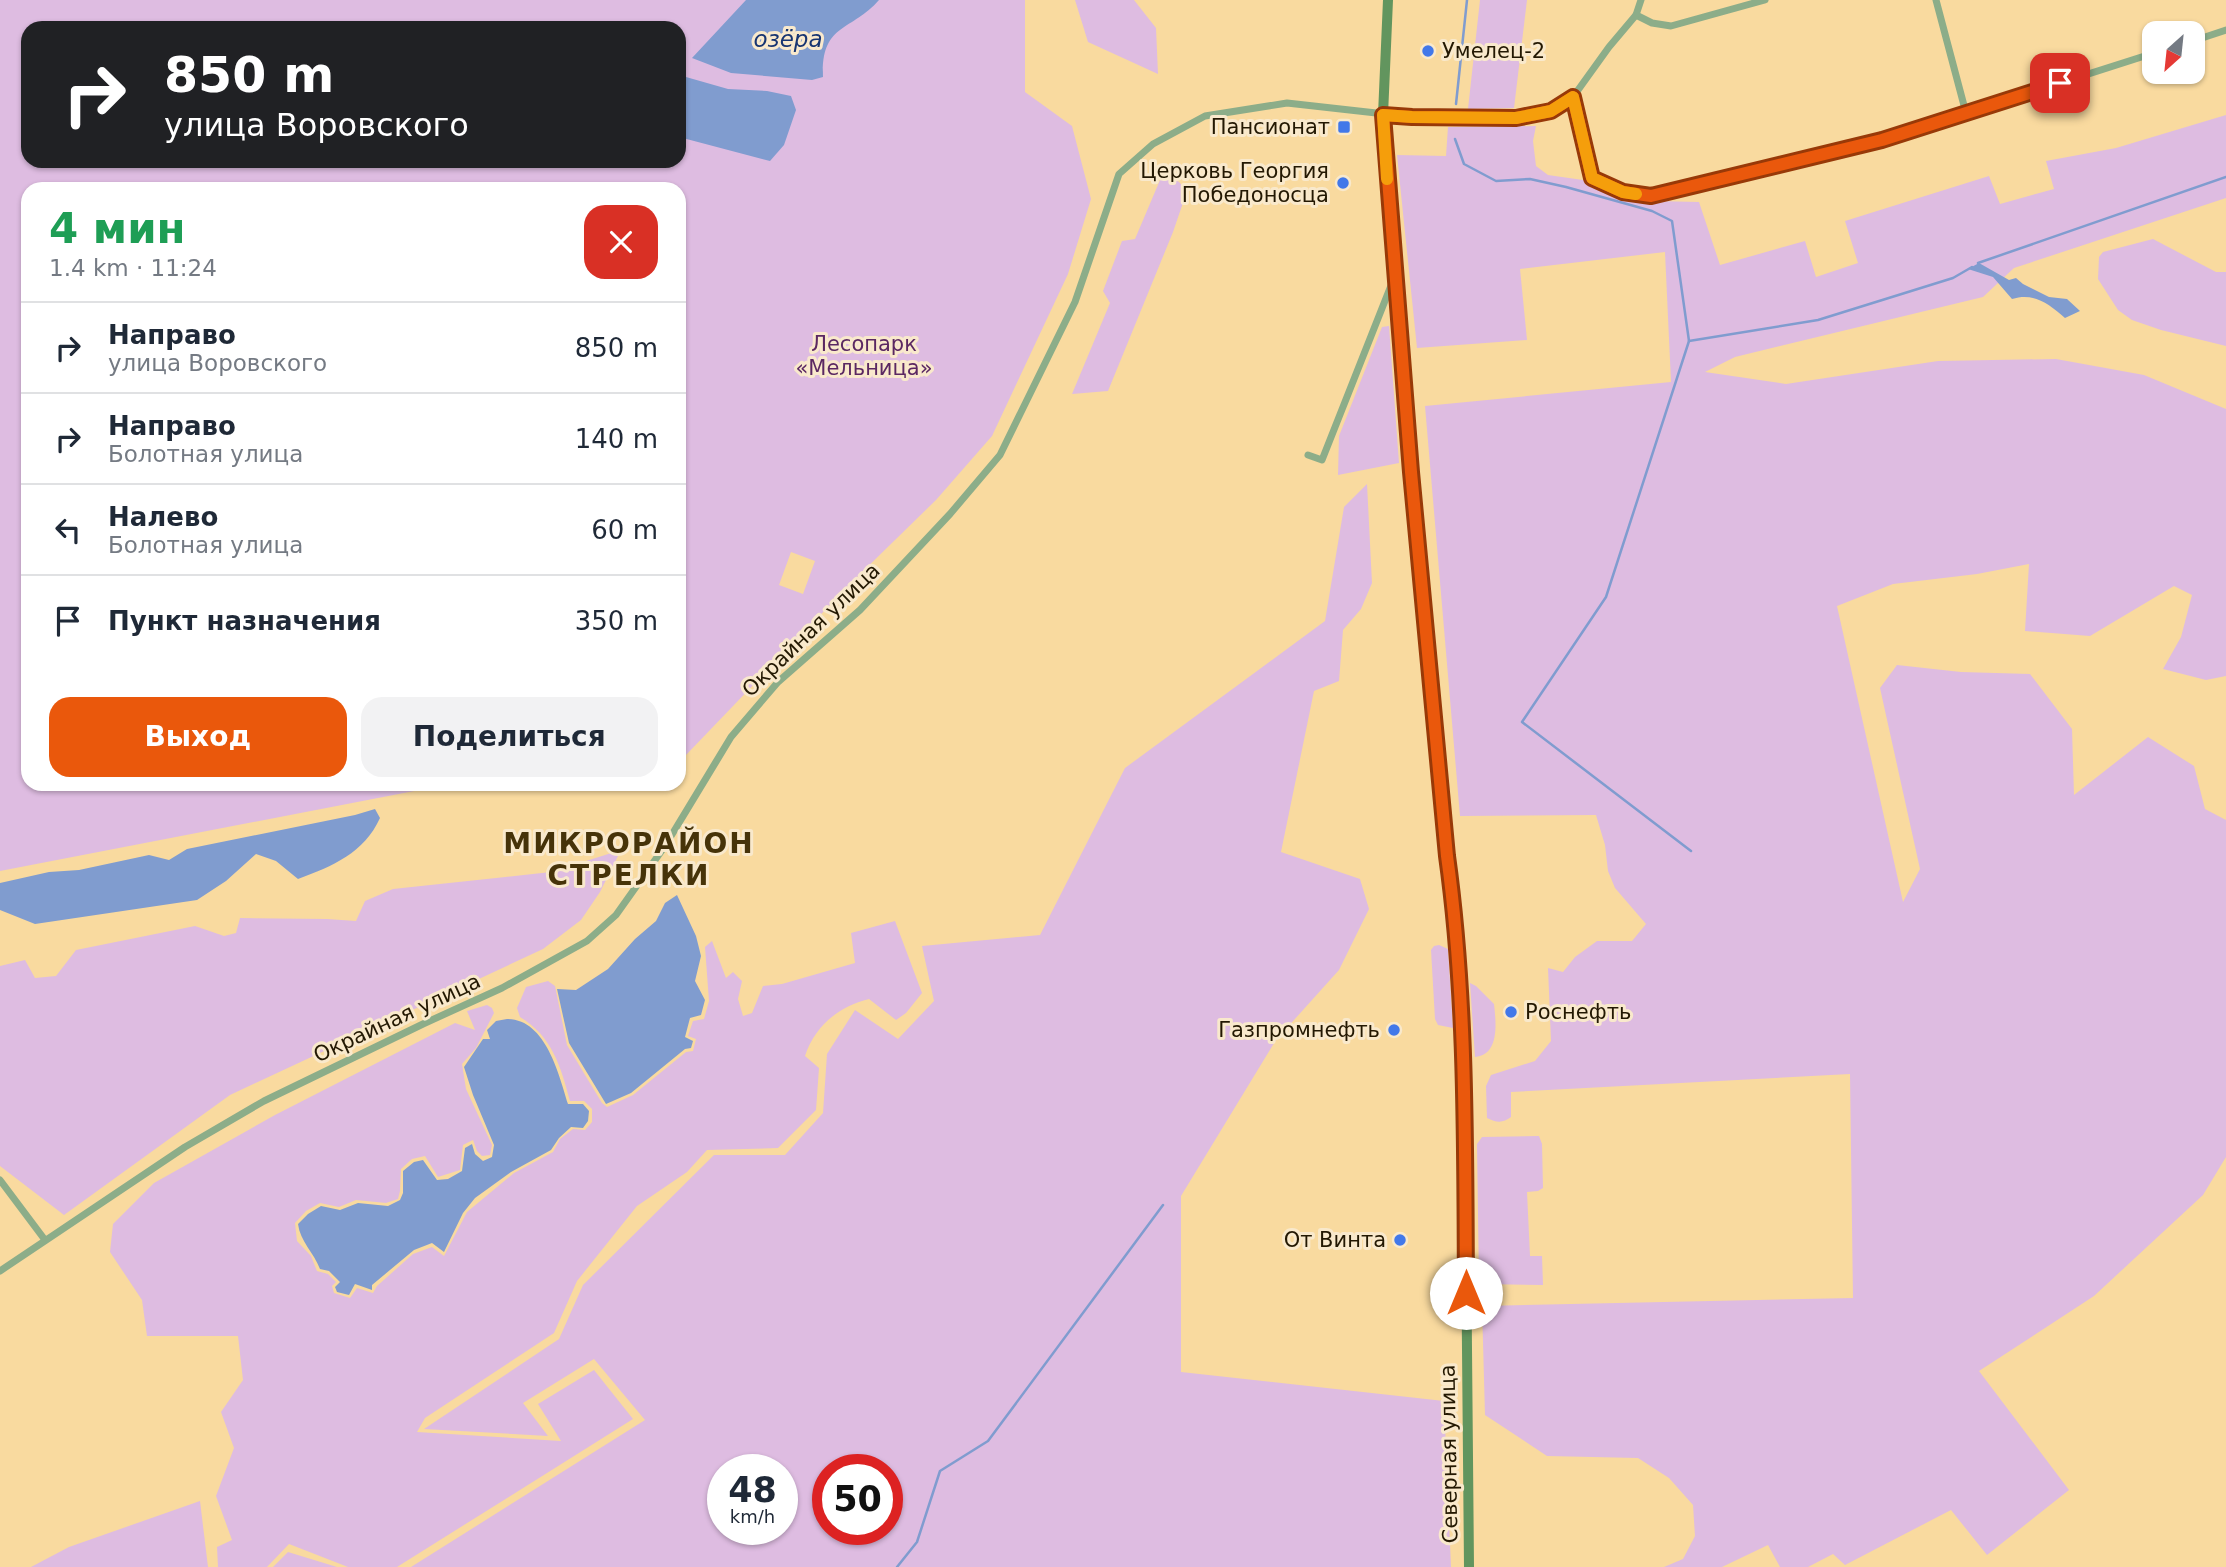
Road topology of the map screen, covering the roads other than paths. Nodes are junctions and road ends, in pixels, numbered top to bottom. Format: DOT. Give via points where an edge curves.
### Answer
graph roads {
  1 [pos="1388,0"];
  2 [pos="1641,0"];
  3 [pos="1765,0"];
  4 [pos="1936,0"];
  5 [pos="1636,15"];
  6 [pos="2226,30"];
  7 [pos="2205,37"];
  8 [pos="2142,57"];
  9 [pos="1573,97"];
  10 [pos="1966,113"];
  11 [pos="1383,115"];
  12 [pos="1396,274"];
  13 [pos="1308,456"];
  14 [pos="0,1180"];
  15 [pos="45,1240"];
  16 [pos="0,1271"];
  17 [pos="1469,1567"];
  1 -- 11 [label="main road, Северная улица"];
  2 -- 5 [label="street"];
  3 -- 5 [label="street" via="1671,26"];
  4 -- 10 [label="street"];
  5 -- 9 [label="street"];
  6 -- 7 [label="street"];
  8 -- 10 [label="street"];
  9 -- 10 [label="street" via="1592,178 1623,192 1651,196 1882,140"];
  9 -- 11 [label="street, Окрайная улица" via="1551,111 1516,118"];
  11 -- 12 [label="main road, Северная улица"];
  11 -- 15 [label="street, Окрайная улица" via="1287,103 1216,114 1182,128 1136,158 1119,174 1074,302 1000,455 860,610 778,682 731,737 665,846 616,915 587,941 502,988 264,1101"];
  12 -- 13 [label="street" via="1322,460"];
  12 -- 17 [label="main road, Северная улица" via="1454,907 1465,1131"];
  14 -- 15 [label="street"];
  15 -- 16 [label="street, Окрайная улица"];
}
